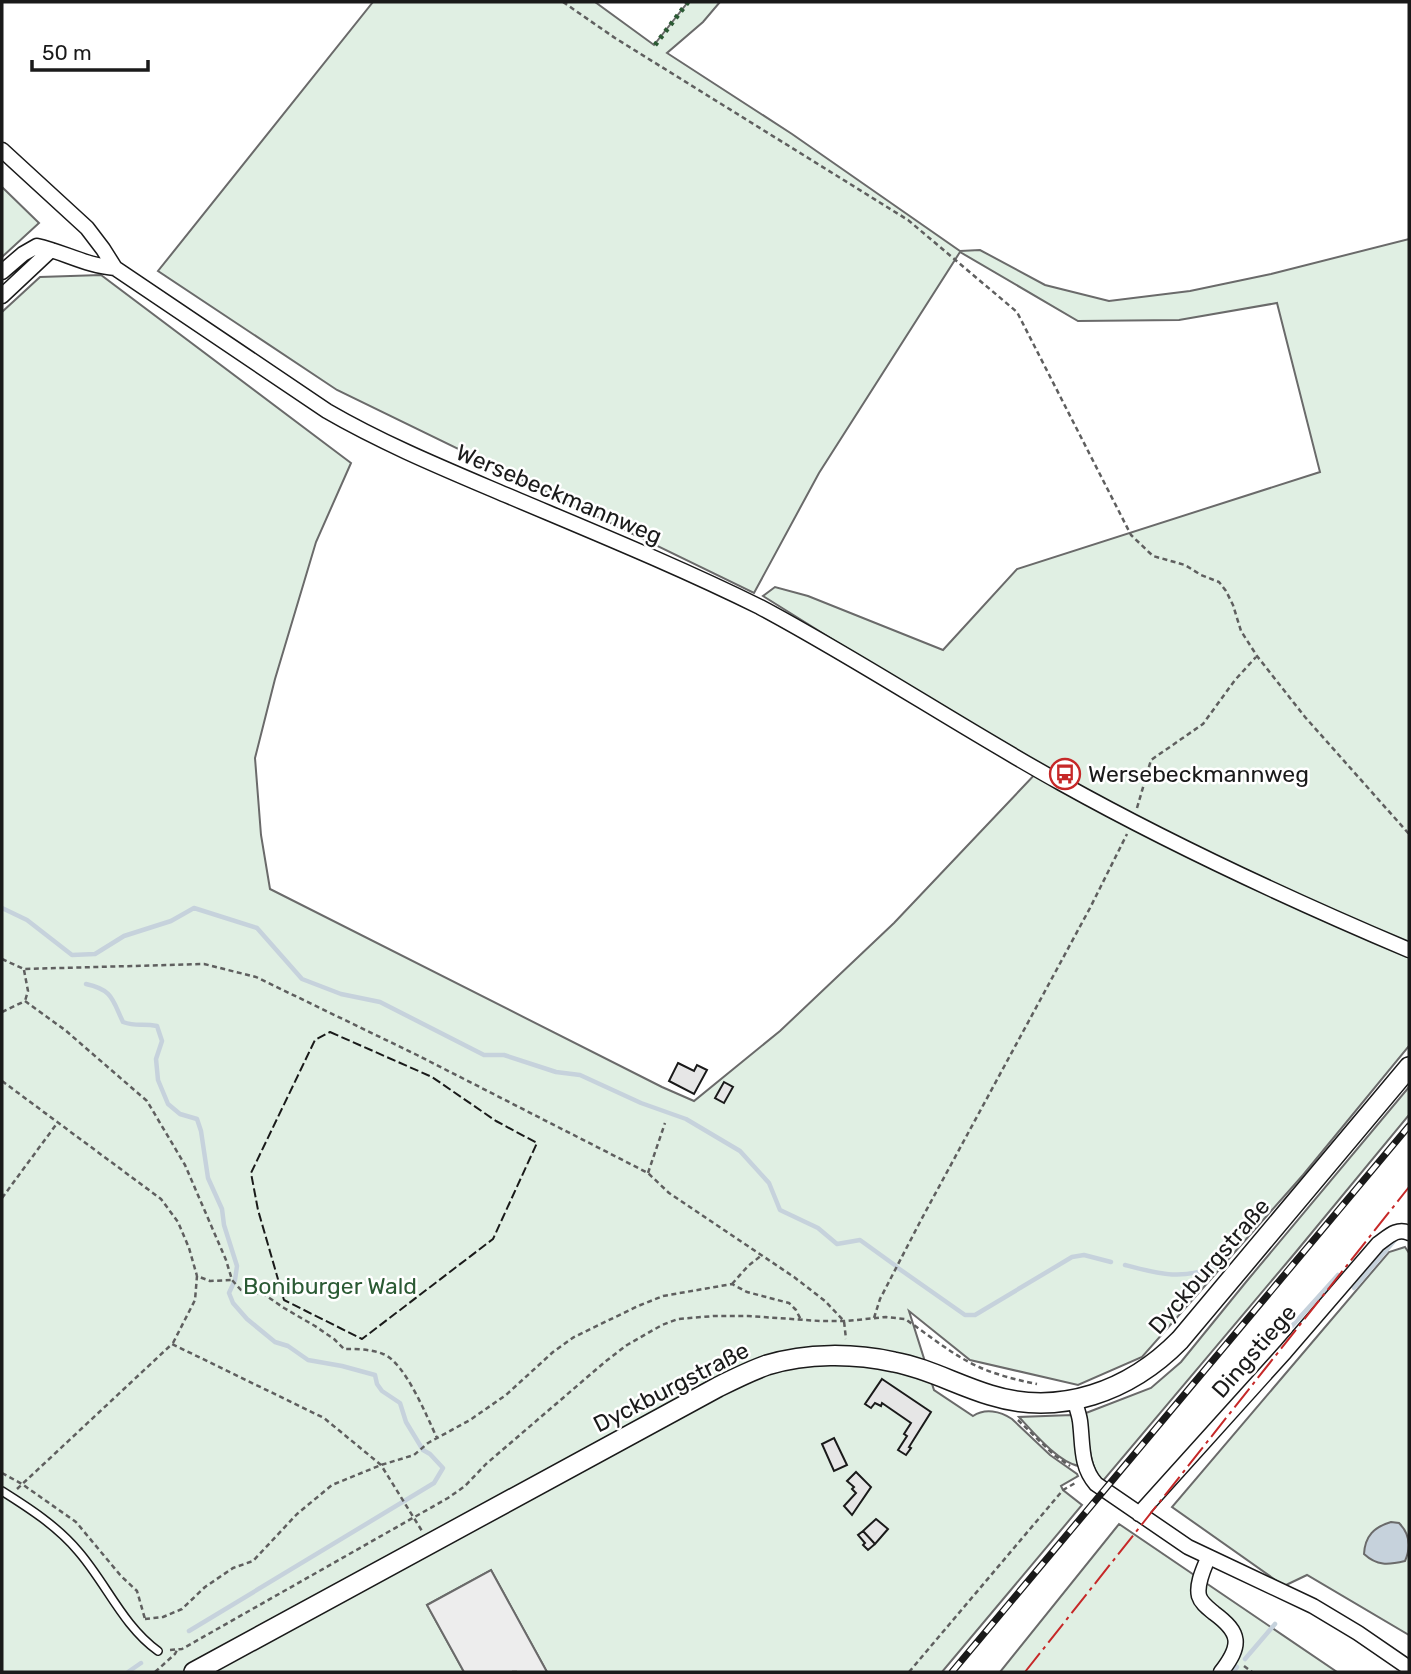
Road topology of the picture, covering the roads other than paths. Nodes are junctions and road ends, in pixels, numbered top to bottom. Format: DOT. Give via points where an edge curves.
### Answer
graph roads {
  1 [pos="2,150"];
  2 [pos="51,250"];
  3 [pos="115,268"];
  4 [pos="2,272"];
  5 [pos="2,296"];
  6 [pos="1409,950"];
  7 [pos="1409,1067"];
  8 [pos="1409,1233"];
  9 [pos="1074,1399"];
  10 [pos="2,1491"];
  11 [pos="1139,1514"];
  12 [pos="1208,1558"];
  13 [pos="158,1651"];
  14 [pos="1409,1668"];
  15 [pos="194,1672"];
  16 [pos="1221,1672"];
  1 -- 3 [label="street, Wersebeckmannweg" via="87,228"];
  2 -- 3 [label="street, Wersebeckmannweg"];
  2 -- 4 [label="street" via="37,246"];
  2 -- 5 [label="street"];
  3 -- 6 [label="street, Wersebeckmannweg" via="362,432 760,607 1133,822"];
  7 -- 9 [label="street, Dyckburgstraße" via="1170,1350 1119,1385"];
  8 -- 11 [label="street, Dingstiege" via="1396,1231 1378,1244"];
  9 -- 11 [label="street" via="1088,1474"];
  9 -- 15 [label="street, Dyckburgstraße" via="1014,1401 904,1364 848,1356 766,1366 718,1387"];
  10 -- 13 [label="lane" via="67,1539 140,1636"];
  11 -- 12 [label="street"];
  12 -- 14 [label="street" via="1313,1606"];
  12 -- 16 [label="street" via="1199,1596 1230,1625 1235,1640 1233,1657"];
}
